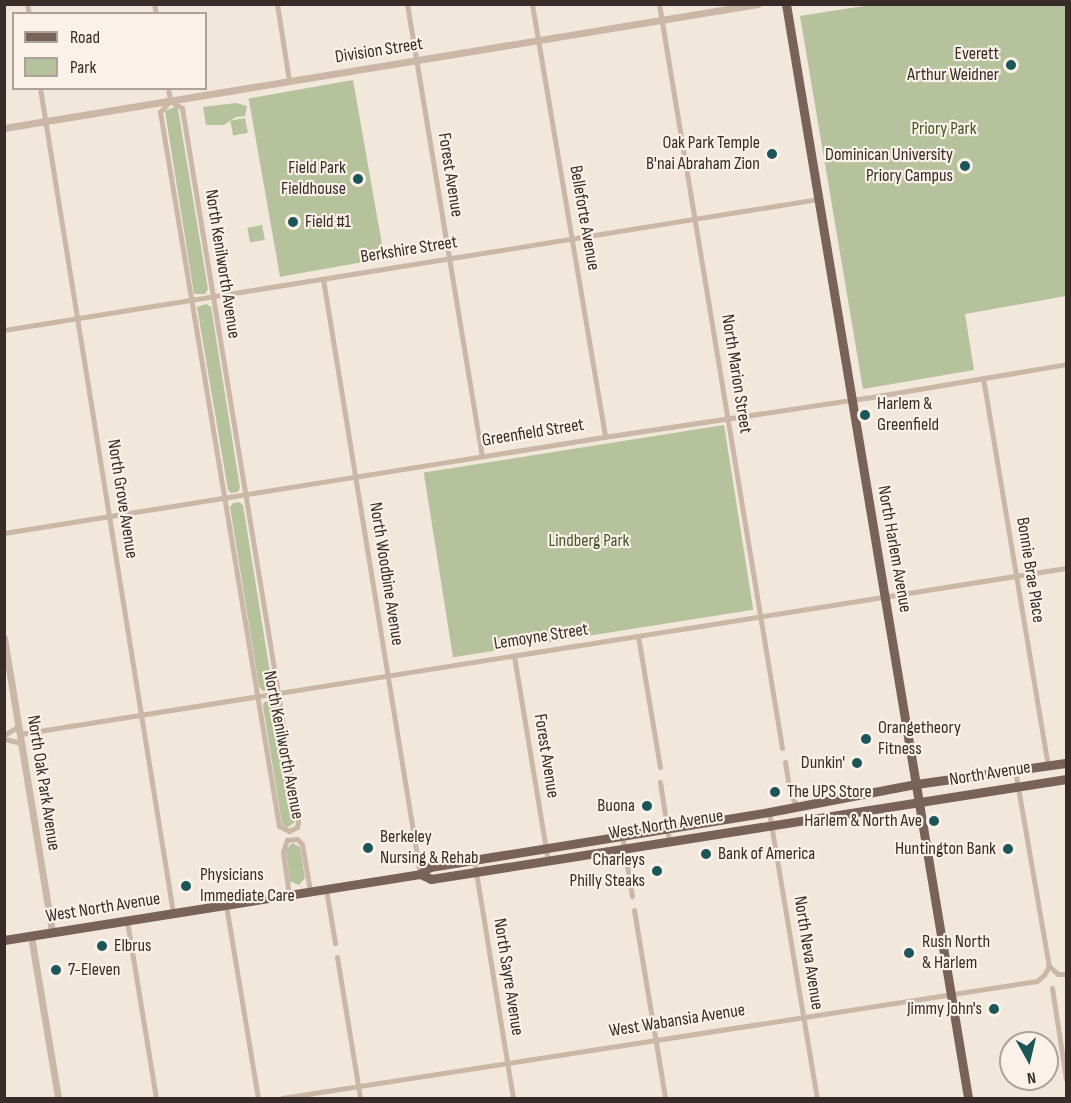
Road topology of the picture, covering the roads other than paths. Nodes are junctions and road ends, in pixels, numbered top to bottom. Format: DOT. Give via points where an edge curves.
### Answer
graph roads {
  1 [pos="277,4"];
  2 [pos="407,4"];
  3 [pos="532,4"];
  4 [pos="659,4"];
  5 [pos="758,4"];
  6 [pos="786,4"];
  7 [pos="662,20"];
  8 [pos="538,40"];
  9 [pos="416,60"];
  10 [pos="289,81"];
  11 [pos="40,90"];
  12 [pos="168,90"];
  13 [pos="170,100"];
  14 [pos="45,121"];
  15 [pos="4,128"];
  16 [pos="818,200"];
  17 [pos="695,219"];
  18 [pos="572,239"];
  19 [pos="449,259"];
  20 [pos="323,279"];
  21 [pos="212,297"];
  22 [pos="191,300"];
  23 [pos="78,319"];
  24 [pos="4,330"];
  25 [pos="1066,364"];
  26 [pos="983,378"];
  27 [pos="852,399"];
  28 [pos="728,418"];
  29 [pos="605,437"];
  30 [pos="482,456"];
  31 [pos="355,478"];
  32 [pos="245,495"];
  33 [pos="224,498"];
  34 [pos="109,517"];
  35 [pos="4,533"];
  36 [pos="1066,568"];
  37 [pos="1016,576"];
  38 [pos="885,598"];
  39 [pos="761,617"];
  40 [pos="638,636"];
  41 [pos="4,638"];
  42 [pos="514,656"];
  43 [pos="388,676"];
  44 [pos="278,693"];
  45 [pos="258,696"];
  46 [pos="141,715"];
  47 [pos="20,730"];
  48 [pos="4,737"];
  49 [pos="22,743"];
  50 [pos="783,748"];
  51 [pos="785,762"];
  52 [pos="1066,763"];
  53 [pos="1048,766"];
  54 [pos="660,767"];
  55 [pos="1015,770"];
  56 [pos="1066,779"];
  57 [pos="660,782"];
  58 [pos="916,784"];
  59 [pos="1018,787"];
  60 [pos="919,801"];
  61 [pos="792,807"];
  62 [pos="769,812"];
  63 [pos="771,825"];
  64 [pos="667,828"];
  65 [pos="622,836"];
  66 [pos="669,841"];
  67 [pos="546,848"];
  68 [pos="624,849"];
  69 [pos="474,860"];
  70 [pos="548,861"];
  71 [pos="476,872"];
  72 [pos="420,874"];
  73 [pos="326,889"];
  74 [pos="310,891"];
  75 [pos="289,895"];
  76 [pos="632,896"];
  77 [pos="226,905"];
  78 [pos="634,910"];
  79 [pos="172,913"];
  80 [pos="127,921"];
  81 [pos="52,932"];
  82 [pos="31,936"];
  83 [pos="4,940"];
  84 [pos="335,943"];
  85 [pos="337,957"];
  86 [pos="1049,966"];
  87 [pos="1066,974"];
  88 [pos="1052,988"];
  89 [pos="951,993"];
  90 [pos="804,1016"];
  91 [pos="655,1040"];
  92 [pos="507,1063"];
  93 [pos="1066,1079"];
  94 [pos="358,1086"];
  95 [pos="58,1098"];
  96 [pos="156,1098"];
  97 [pos="258,1098"];
  98 [pos="282,1098"];
  99 [pos="360,1098"];
  100 [pos="513,1098"];
  101 [pos="665,1098"];
  102 [pos="817,1098"];
  103 [pos="968,1098"];
  1 -- 10 [label="street"];
  2 -- 9 [label="street, Forest Avenue"];
  3 -- 8 [label="street, Belleforte Avenue"];
  4 -- 7 [label="street, North Marion Street"];
  5 -- 7 [label="street, Division Street"];
  6 -- 16 [label="main road, North Harlem Avenue"];
  7 -- 8 [label="street, Division Street"];
  7 -- 17 [label="street, North Marion Street"];
  8 -- 9 [label="street, Division Street"];
  8 -- 18 [label="street, Belleforte Avenue"];
  9 -- 10 [label="street, Division Street"];
  9 -- 19 [label="street, Forest Avenue"];
  10 -- 13 [label="street, Division Street"];
  11 -- 14 [label="street, North Grove Avenue"];
  12 -- 13 [label="street, North Kenilworth Avenue"];
  13 -- 14 [label="street, Division Street"];
  13 -- 21 [label="street, North Kenilworth Avenue" via="182,108"];
  13 -- 22 [label="street, North Kenilworth Avenue" via="160,112"];
  14 -- 15 [label="street, Division Street"];
  14 -- 23 [label="street, North Grove Avenue"];
  16 -- 17 [label="street, Berkshire Street"];
  16 -- 27 [label="main road, North Harlem Avenue"];
  17 -- 18 [label="street, Berkshire Street"];
  17 -- 28 [label="street, North Marion Street"];
  18 -- 19 [label="street, Berkshire Street"];
  18 -- 29 [label="street, Belleforte Avenue"];
  19 -- 20 [label="street, Berkshire Street"];
  19 -- 30 [label="street, Forest Avenue"];
  20 -- 21 [label="street, Berkshire Street"];
  20 -- 31 [label="street, North Woodbine Avenue"];
  21 -- 22 [label="street, Berkshire Street"];
  21 -- 32 [label="street, North Kenilworth Avenue"];
  22 -- 23 [label="street, Berkshire Street"];
  22 -- 33 [label="street, North Kenilworth Avenue"];
  23 -- 24 [label="street, Berkshire Street"];
  23 -- 34 [label="street, North Grove Avenue"];
  25 -- 26 [label="street, Greenfield Street"];
  26 -- 27 [label="street, Greenfield Street"];
  26 -- 37 [label="street, Bonnie Brae Place"];
  27 -- 28 [label="street, Greenfield Street"];
  27 -- 38 [label="main road, North Harlem Avenue"];
  28 -- 29 [label="street, Greenfield Street"];
  28 -- 39 [label="street, North Marion Street"];
  29 -- 30 [label="street, Greenfield Street"];
  30 -- 31 [label="street, Greenfield Street"];
  31 -- 32 [label="street, Greenfield Street"];
  31 -- 43 [label="street, North Woodbine Avenue"];
  32 -- 33 [label="street, Greenfield Street"];
  32 -- 44 [label="street, North Kenilworth Avenue"];
  33 -- 34 [label="street, Greenfield Street"];
  33 -- 45 [label="street, North Kenilworth Avenue"];
  34 -- 35 [label="street, Greenfield Street"];
  34 -- 46 [label="street, North Grove Avenue"];
  36 -- 37 [label="street, Lemoyne Street"];
  37 -- 38 [label="street, Lemoyne Street"];
  37 -- 53 [label="street, Bonnie Brae Place"];
  38 -- 39 [label="street, Lemoyne Street"];
  38 -- 58 [label="main road, North Harlem Avenue"];
  39 -- 40 [label="street, Lemoyne Street"];
  39 -- 50 [label="street, North Marion Street"];
  40 -- 42 [label="street, Lemoyne Street"];
  40 -- 54 [label="street"];
  41 -- 47 [label="street, North Oak Park Avenue"];
  42 -- 43 [label="street, Lemoyne Street"];
  42 -- 67 [label="street, Forest Avenue"];
  43 -- 44 [label="street, Lemoyne Street"];
  43 -- 72 [label="street, North Woodbine Avenue"];
  44 -- 45 [label="street, Lemoyne Street"];
  44 -- 45 [label="street, North Kenilworth Avenue" via="298,822 289,831 279,826"];
  45 -- 46 [label="street, Lemoyne Street"];
  46 -- 47 [label="street, Lemoyne Street"];
  46 -- 79 [label="street, North Grove Avenue"];
  47 -- 48 [label="street"];
  47 -- 49 [label="street, North Oak Park Avenue"];
  48 -- 49 [label="street"];
  49 -- 81 [label="street, North Oak Park Avenue"];
  51 -- 61 [label="street"];
  52 -- 53 [label="main road, North Avenue"];
  53 -- 55 [label="main road, North Avenue"];
  55 -- 58 [label="main road, North Avenue"];
  55 -- 59 [label="street"];
  56 -- 59 [label="main road, North Avenue"];
  57 -- 64 [label="street"];
  58 -- 60 [label="main road, North Harlem Avenue"];
  58 -- 61 [label="main road, West North Avenue"];
  59 -- 60 [label="main road, North Avenue"];
  59 -- 86 [label="street"];
  60 -- 63 [label="main road, West North Avenue"];
  60 -- 89 [label="main road, North Harlem Avenue"];
  61 -- 62 [label="main road, West North Avenue"];
  62 -- 63 [label="street, North Neva Avenue"];
  62 -- 64 [label="main road, West North Avenue"];
  63 -- 66 [label="main road, West North Avenue"];
  63 -- 90 [label="street, North Neva Avenue"];
  64 -- 65 [label="main road, West North Avenue"];
  64 -- 66 [label="street"];
  65 -- 67 [label="main road, West North Avenue"];
  65 -- 68 [label="street"];
  66 -- 68 [label="main road, West North Avenue"];
  67 -- 69 [label="main road, West North Avenue"];
  67 -- 70 [label="street, Forest Avenue"];
  68 -- 70 [label="main road, West North Avenue"];
  68 -- 76 [label="street"];
  69 -- 71 [label="street, North Sayre Avenue"];
  69 -- 72 [label="main road, West North Avenue" via="430,867"];
  70 -- 71 [label="main road, West North Avenue"];
  71 -- 72 [label="main road, West North Avenue" via="431,879"];
  71 -- 92 [label="street, North Sayre Avenue"];
  72 -- 73 [label="main road, West North Avenue"];
  73 -- 74 [label="main road, West North Avenue"];
  73 -- 84 [label="street"];
  74 -- 75 [label="main road, West North Avenue"];
  74 -- 75 [label="street, North Kenilworth Avenue" via="302,844 297,839 287,840 283,852"];
  75 -- 77 [label="main road, West North Avenue"];
  77 -- 79 [label="main road, West North Avenue"];
  77 -- 97 [label="street"];
  78 -- 91 [label="street"];
  79 -- 80 [label="main road, West North Avenue"];
  80 -- 81 [label="main road, West North Avenue"];
  80 -- 96 [label="street"];
  81 -- 82 [label="main road, West North Avenue"];
  82 -- 83 [label="main road, West North Avenue"];
  82 -- 95 [label="street"];
  85 -- 94 [label="street"];
  86 -- 87 [label="street" via="1058,974"];
  86 -- 89 [label="street, West Wabansia Avenue" via="1037,981"];
  88 -- 93 [label="street"];
  89 -- 90 [label="street, West Wabansia Avenue"];
  89 -- 103 [label="main road, North Harlem Avenue"];
  90 -- 91 [label="street, West Wabansia Avenue"];
  90 -- 102 [label="street, North Neva Avenue"];
  91 -- 92 [label="street, West Wabansia Avenue"];
  91 -- 101 [label="street"];
  92 -- 94 [label="street, West Wabansia Avenue"];
  92 -- 100 [label="street, North Sayre Avenue"];
  94 -- 98 [label="street, West Wabansia Avenue"];
  94 -- 99 [label="street"];
}
